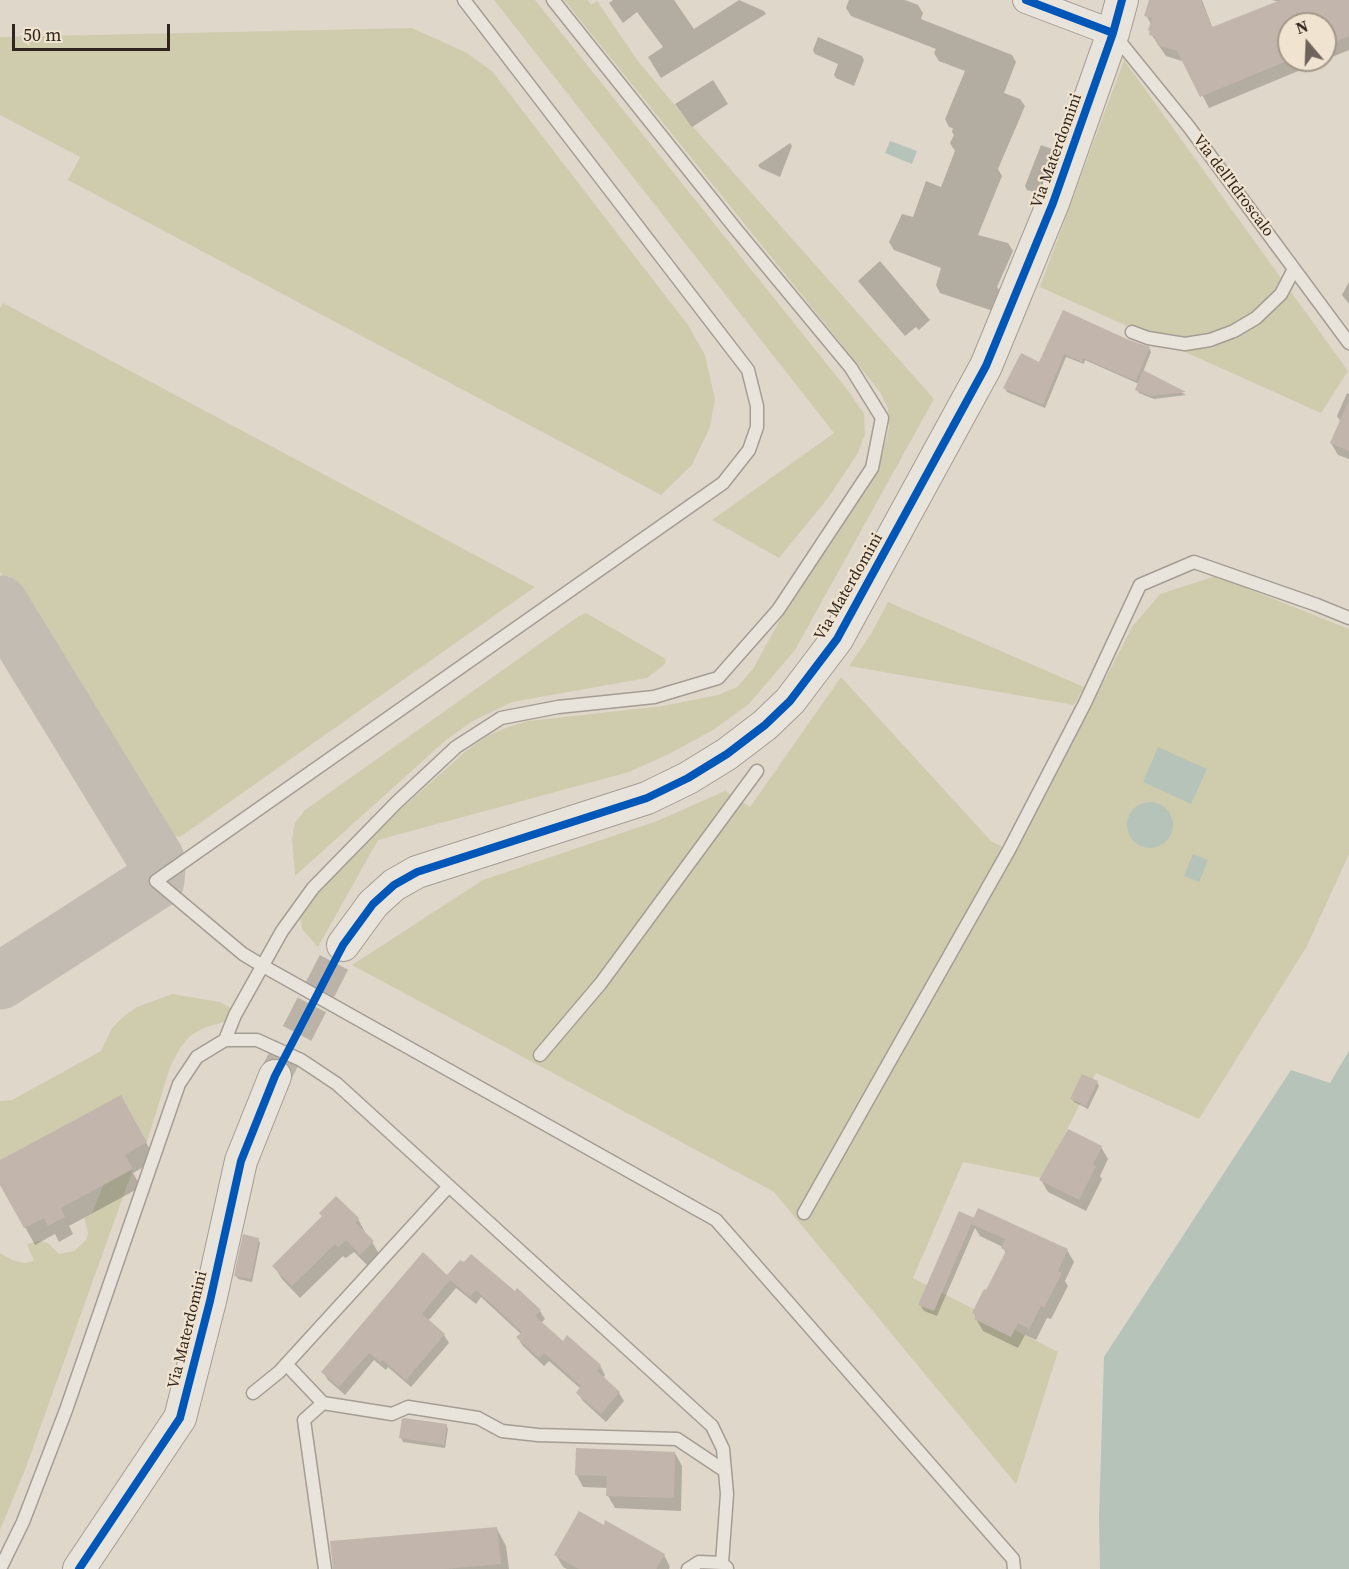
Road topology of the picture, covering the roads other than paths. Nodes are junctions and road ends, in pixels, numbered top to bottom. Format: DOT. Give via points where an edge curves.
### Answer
graph roads {
  1 [pos="464,0"];
  2 [pos="553,0"];
  3 [pos="1026,0"];
  4 [pos="1122,0"];
  5 [pos="1113,33"];
  6 [pos="1294,269"];
  7 [pos="1132,333"];
  8 [pos="1349,343"];
  9 [pos="1349,618"];
  10 [pos="757,771"];
  11 [pos="343,945"];
  12 [pos="263,966"];
  13 [pos="225,1040"];
  14 [pos="540,1055"];
  15 [pos="275,1076"];
  16 [pos="449,1186"];
  17 [pos="804,1214"];
  18 [pos="286,1364"];
  19 [pos="252,1394"];
  20 [pos="323,1402"];
  21 [pos="725,1471"];
  22 [pos="725,1566"];
  23 [pos="0,1569"];
  24 [pos="80,1569"];
  25 [pos="325,1569"];
  26 [pos="688,1569"];
  27 [pos="1014,1569"];
  1 -- 12 [label="lane" via="748,370 757,406 757,427 749,450 723,483 156,881 243,954"];
  2 -- 12 [label="lane" via="851,368 882,417 872,468 778,609 718,678 654,697 558,707 501,718 456,747 313,888"];
  3 -- 5 [label="street"];
  4 -- 5 [label="street, Via Materdomini"];
  5 -- 6 [label="lane, Via dell'Idroscalo" via="1189,127"];
  5 -- 11 [label="street, Via Materdomini" via="1053,203 986,366 837,639 790,701 727,754 647,798 417,872 394,885 373,904"];
  6 -- 7 [label="lane" via="1281,294 1256,318 1234,331 1185,344"];
  6 -- 8 [label="lane, Via dell'Idroscalo"];
  9 -- 17 [label="lane" via="1194,562 1140,585 1010,849"];
  10 -- 14 [label="lane" via="601,983"];
  12 -- 13 [label="lane"];
  12 -- 27 [label="lane" via="716,1220 1013,1559"];
  13 -- 16 [label="lane" via="257,1040 302,1060 337,1084"];
  13 -- 23 [label="lane" via="197,1057 179,1084 66,1410 23,1522"];
  15 -- 24 [label="street, Via Materdomini" via="241,1161 180,1418"];
  16 -- 18 [label="lane"];
  16 -- 21 [label="lane" via="712,1426 723,1449"];
  18 -- 19 [label="lane"];
  18 -- 20 [label="lane"];
  20 -- 21 [label="lane" via="392,1414 408,1407 478,1418 502,1431 538,1435 677,1439"];
  20 -- 25 [label="lane" via="304,1420"];
  21 -- 22 [label="lane"];
  22 -- 26 [label="lane" via="699,1562"];
}
